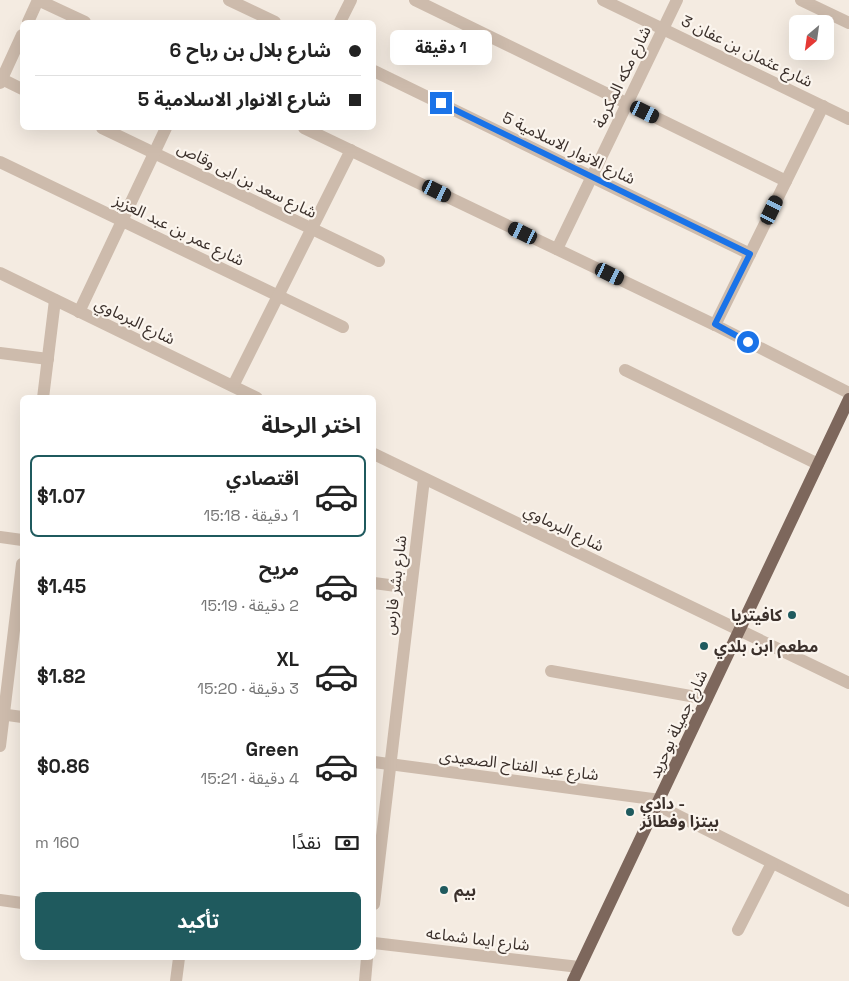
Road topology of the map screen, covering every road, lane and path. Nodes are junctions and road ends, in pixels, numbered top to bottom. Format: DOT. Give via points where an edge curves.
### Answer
graph roads {
  1 [pos="38,0"];
  2 [pos="229,0"];
  3 [pos="351,0"];
  4 [pos="415,0"];
  5 [pos="604,0"];
  6 [pos="677,0"];
  7 [pos="801,0"];
  8 [pos="29,20"];
  9 [pos="81,20"];
  10 [pos="271,20"];
  11 [pos="341,20"];
  12 [pos="849,23"];
  13 [pos="664,29"];
  14 [pos="20,38"];
  15 [pos="376,71"];
  16 [pos="1,81"];
  17 [pos="20,88"];
  18 [pos="628,104"];
  19 [pos="823,106"];
  20 [pos="849,119"];
  21 [pos="106,130"];
  22 [pos="165,130"];
  23 [pos="308,130"];
  24 [pos="351,150"];
  25 [pos="154,153"];
  26 [pos="0,162"];
  27 [pos="592,177"];
  28 [pos="786,180"];
  29 [pos="122,220"];
  30 [pos="312,228"];
  31 [pos="557,249"];
  32 [pos="750,254"];
  33 [pos="379,261"];
  34 [pos="0,273"];
  35 [pos="278,296"];
  36 [pos="55,300"];
  37 [pos="80,312"];
  38 [pos="715,324"];
  39 [pos="343,327"];
  40 [pos="0,353"];
  41 [pos="48,359"];
  42 [pos="625,370"];
  43 [pos="233,386"];
  44 [pos="849,393"];
  45 [pos="43,395"];
  46 [pos="249,395"];
  47 [pos="849,399"];
  48 [pos="376,455"];
  49 [pos="818,464"];
  50 [pos="424,478"];
  51 [pos="0,537"];
  52 [pos="20,540"];
  53 [pos="20,579"];
  54 [pos="376,583"];
  55 [pos="411,588"];
  56 [pos="740,630"];
  57 [pos="551,671"];
  58 [pos="849,683"];
  59 [pos="707,699"];
  60 [pos="2,714"];
  61 [pos="20,717"];
  62 [pos="0,746"];
  63 [pos="376,762"];
  64 [pos="390,764"];
  65 [pos="658,802"];
  66 [pos="772,863"];
  67 [pos="376,886"];
  68 [pos="0,900"];
  69 [pos="849,900"];
  70 [pos="20,903"];
  71 [pos="738,930"];
  72 [pos="376,943"];
  73 [pos="179,960"];
  74 [pos="367,960"];
  75 [pos="579,967"];
  76 [pos="176,981"];
  77 [pos="365,981"];
  78 [pos="573,981"];
  1 -- 8 [label="street"];
  1 -- 9 [label="street"];
  2 -- 10 [label="street"];
  3 -- 11 [label="street"];
  4 -- 18 [label="street"];
  5 -- 13 [label="street, شارع عثمان بن عفان 3"];
  6 -- 13 [label="street, شارع مكه المكرمة"];
  7 -- 12 [label="street"];
  13 -- 18 [label="street, شارع مكه المكرمة"];
  13 -- 19 [label="street, شارع عثمان بن عفان 3"];
  14 -- 16 [label="street"];
  15 -- 27 [label="street, شارع الانوار الاسلامية 5"];
  16 -- 17 [label="street"];
  18 -- 27 [label="street, شارع مكه المكرمة"];
  18 -- 28 [label="street"];
  19 -- 20 [label="street, شارع عثمان بن عفان 3"];
  19 -- 28 [label="street"];
  21 -- 25 [label="street, شارع سعد بن ابى وقاص"];
  22 -- 25 [label="street"];
  23 -- 24 [label="street"];
  24 -- 30 [label="street"];
  24 -- 31 [label="street"];
  25 -- 29 [label="street"];
  25 -- 30 [label="street, شارع سعد بن ابى وقاص"];
  26 -- 29 [label="street, شارع عمر بن عبد العزيز"];
  27 -- 31 [label="street, شارع مكه المكرمة"];
  27 -- 32 [label="street, شارع الانوار الاسلامية 5"];
  28 -- 32 [label="street"];
  29 -- 35 [label="street, شارع عمر بن عبد العزيز"];
  29 -- 37 [label="street"];
  30 -- 33 [label="street, شارع سعد بن ابى وقاص"];
  30 -- 35 [label="street"];
  31 -- 38 [label="street"];
  32 -- 38 [label="street"];
  34 -- 36 [label="street, شارع البرماوي"];
  35 -- 39 [label="street, شارع عمر بن عبد العزيز"];
  35 -- 43 [label="street"];
  36 -- 37 [label="street, شارع البرماوي"];
  36 -- 41 [label="street"];
  37 -- 43 [label="street, شارع البرماوي"];
  38 -- 44 [label="street"];
  40 -- 41 [label="street"];
  41 -- 45 [label="street"];
  42 -- 49 [label="street"];
  43 -- 46 [label="street, شارع البرماوي"];
  47 -- 49 [label="main road, شارع جميلة بوحريد"];
  48 -- 50 [label="street, شارع البرماوي"];
  49 -- 56 [label="main road, شارع جميلة بوحريد"];
  50 -- 55 [label="street, شارع بشر فارس"];
  50 -- 56 [label="street, شارع البرماوي"];
  51 -- 52 [label="street"];
  53 -- 60 [label="street"];
  54 -- 55 [label="street"];
  55 -- 64 [label="street, شارع بشر فارس"];
  56 -- 58 [label="street, شارع البرماوي"];
  56 -- 59 [label="main road, شارع جميلة بوحريد"];
  57 -- 59 [label="street"];
  59 -- 65 [label="main road, شارع جميلة بوحريد"];
  60 -- 61 [label="street"];
  60 -- 62 [label="street"];
  63 -- 64 [label="street, شارع عبد الفتاح الصعيدى"];
  64 -- 65 [label="street, شارع عبد الفتاح الصعيدى"];
  64 -- 67 [label="street, شارع بشر فارس"];
  65 -- 66 [label="street, شارع عبد الفتاح الصعيدى"];
  65 -- 75 [label="main road, شارع جميلة بوحريد"];
  66 -- 69 [label="street, شارع عبد الفتاح الصعيدى"];
  66 -- 71 [label="street"];
  68 -- 70 [label="street"];
  72 -- 75 [label="street, شارع ايما شماعه"];
  73 -- 76 [label="street"];
  74 -- 77 [label="street"];
  75 -- 78 [label="main road, شارع جميلة بوحريد"];
}
